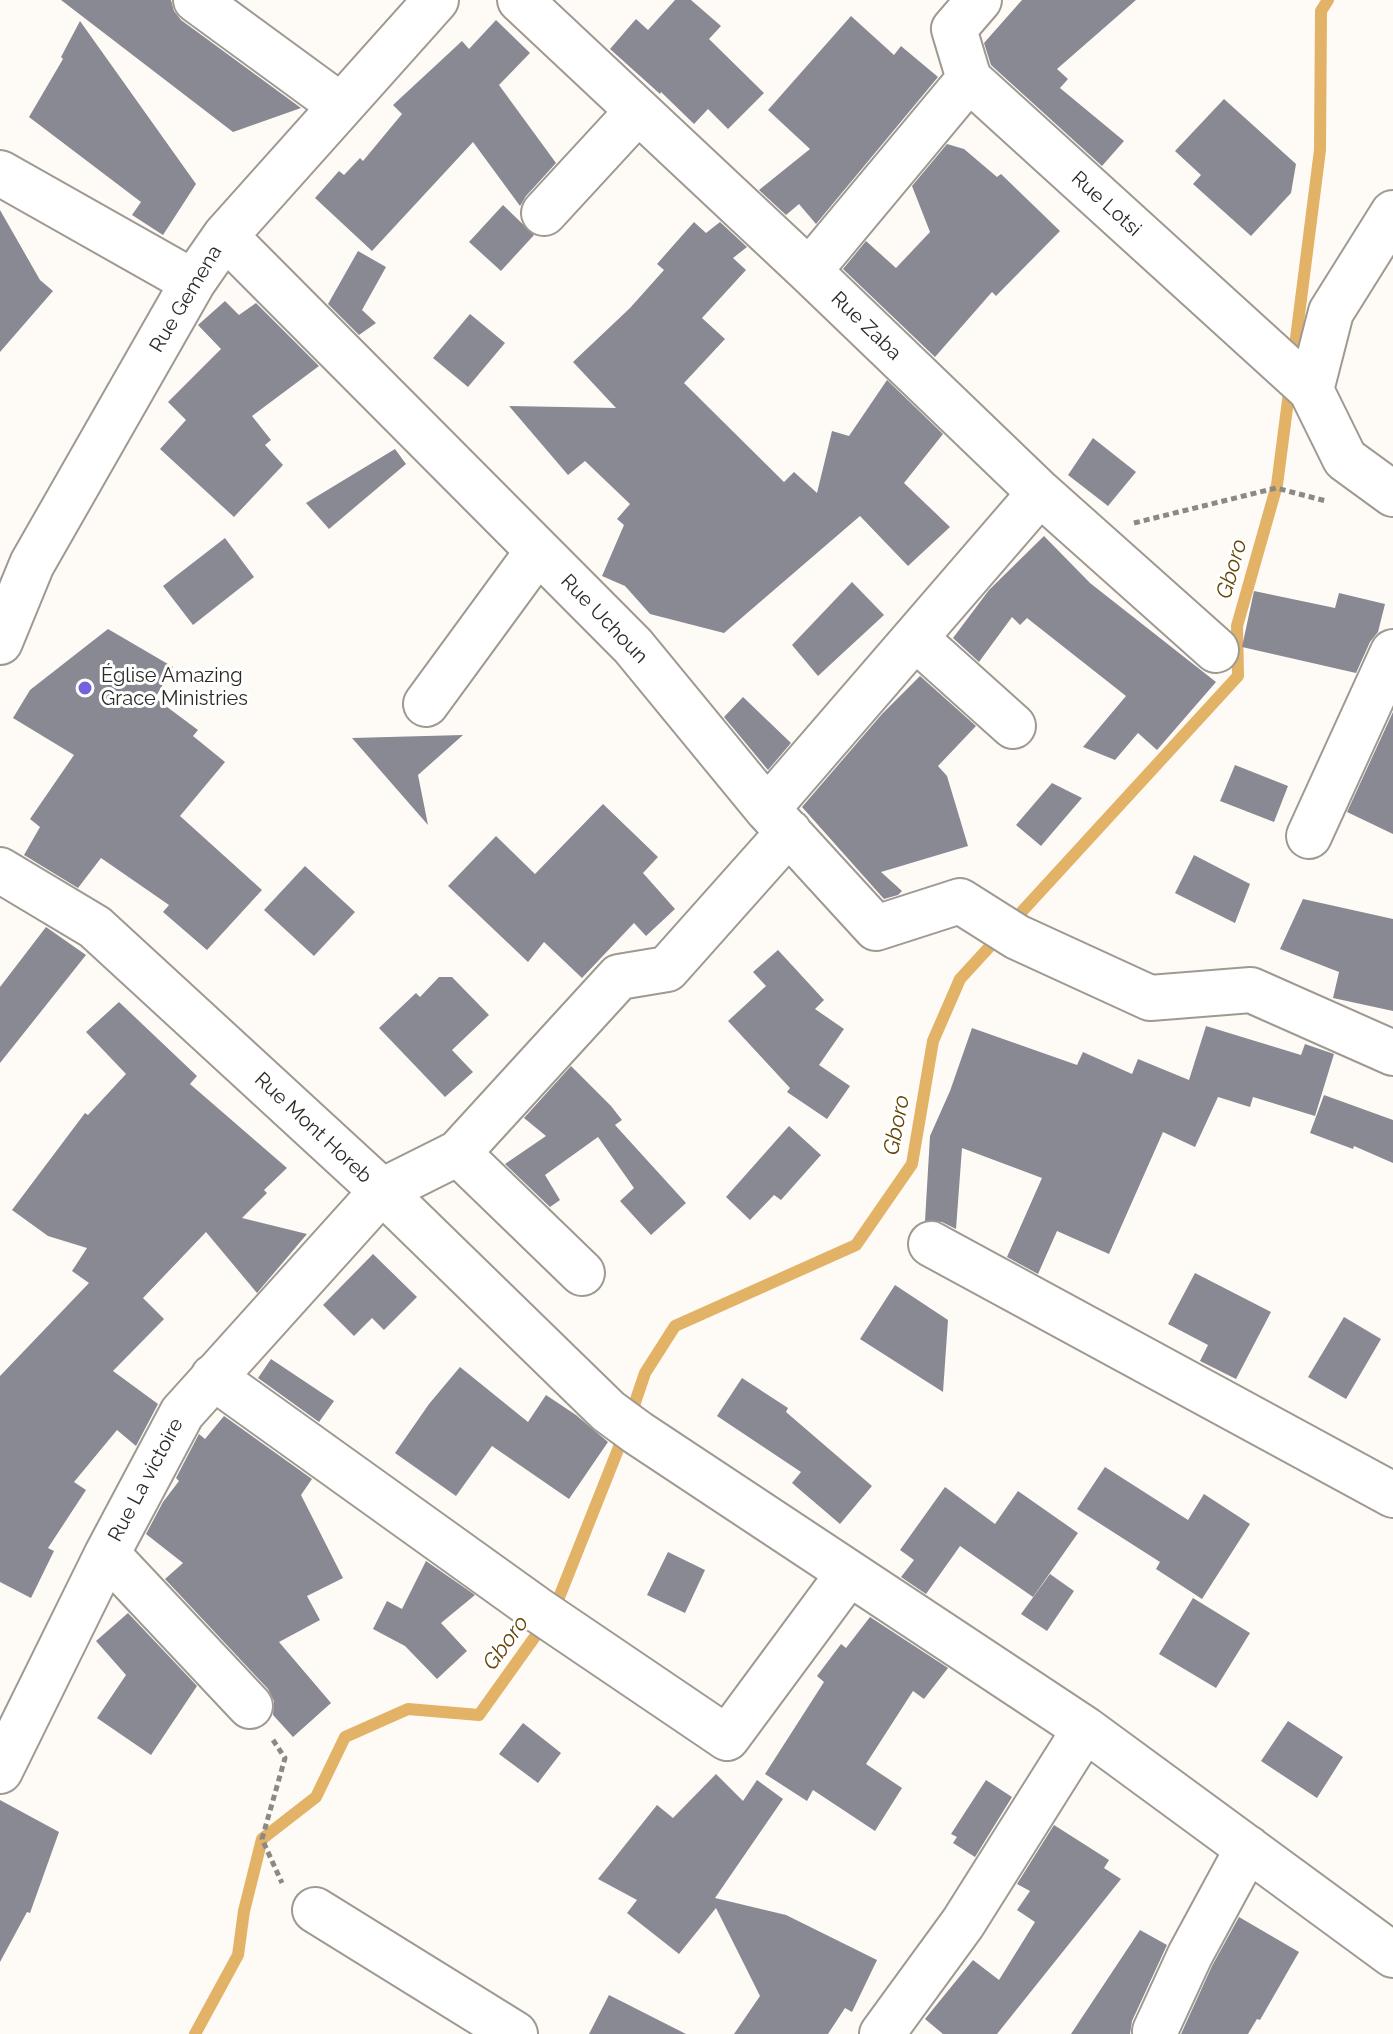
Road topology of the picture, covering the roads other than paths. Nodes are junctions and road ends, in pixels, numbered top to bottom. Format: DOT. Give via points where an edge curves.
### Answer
graph roads {
  1 [pos="196,0"];
  2 [pos="436,0"];
  3 [pos="520,0"];
  4 [pos="979,0"];
  5 [pos="969,79"];
  6 [pos="341,106"];
  7 [pos="638,111"];
  8 [pos="0,173"];
  9 [pos="544,213"];
  10 [pos="1393,213"];
  11 [pos="225,236"];
  12 [pos="809,271"];
  13 [pos="193,282"];
  14 [pos="1311,390"];
  15 [pos="1040,493"];
  16 [pos="1393,494"];
  17 [pos="538,551"];
  18 [pos="915,638"];
  19 [pos="0,642"];
  20 [pos="1216,650"];
  21 [pos="1393,652"];
  22 [pos="426,704"];
  23 [pos="1013,726"];
  24 [pos="778,820"];
  25 [pos="1309,836"];
  26 [pos="0,870"];
  27 [pos="1393,1053"];
  28 [pos="458,1153"];
  29 [pos="382,1191"];
  30 [pos="931,1244"];
  31 [pos="582,1273"];
  32 [pos="213,1377"];
  33 [pos="1393,1495"];
  34 [pos="107,1554"];
  35 [pos="849,1573"];
  36 [pos="250,1706"];
  37 [pos="1085,1729"];
  38 [pos="0,1771"];
  39 [pos="1248,1848"];
  40 [pos="315,1910"];
  41 [pos="1393,1955"];
  42 [pos="1155,2031"];
  43 [pos="515,2034"];
  44 [pos="882,2034"];
  1 -- 6 [label="street"];
  2 -- 6 [label="street, Rue Gemena"];
  3 -- 7 [label="street, Rue Zaba"];
  4 -- 5 [label="street" via="954,29"];
  5 -- 12 [label="street"];
  5 -- 14 [label="street, Rue Lotsi"];
  6 -- 11 [label="street, Rue Gemena"];
  7 -- 9 [label="street"];
  7 -- 12 [label="street, Rue Zaba"];
  8 -- 13 [label="street"];
  10 -- 14 [label="street" via="1331,312"];
  11 -- 13 [label="street, Rue Gemena"];
  11 -- 17 [label="street, Rue Uchoun"];
  12 -- 15 [label="street, Rue Zaba"];
  13 -- 19 [label="street, Rue Gemena" via="32,564"];
  14 -- 16 [label="street" via="1345,459"];
  15 -- 18 [label="street"];
  15 -- 20 [label="street, Rue Zaba"];
  17 -- 22 [label="street"];
  17 -- 24 [label="street, Rue Uchoun" via="633,646"];
  18 -- 23 [label="street"];
  18 -- 24 [label="street"];
  21 -- 25 [label="street"];
  24 -- 27 [label="street, Rue Uchoun" via="876,928 960,901 1005,930 1150,998 1251,990"];
  24 -- 28 [label="street" via="667,969 619,977"];
  26 -- 29 [label="street, Rue Mont Horeb" via="95,927"];
  28 -- 29 [label="street"];
  28 -- 31 [label="street"];
  29 -- 32 [label="street, Rue La victoire"];
  29 -- 35 [label="street, Rue Mont Horeb" via="623,1422"];
  30 -- 33 [label="street"];
  32 -- 34 [label="street, Rue La victoire" via="182,1413"];
  32 -- 35 [label="street" via="727,1738"];
  34 -- 36 [label="street"];
  34 -- 38 [label="street, Rue La victoire"];
  35 -- 37 [label="street, Rue Mont Horeb"];
  37 -- 39 [label="street, Rue Mont Horeb"];
  37 -- 44 [label="street" via="963,1923"];
  39 -- 41 [label="street, Rue Mont Horeb"];
  39 -- 42 [label="street"];
  40 -- 43 [label="street"];
}
